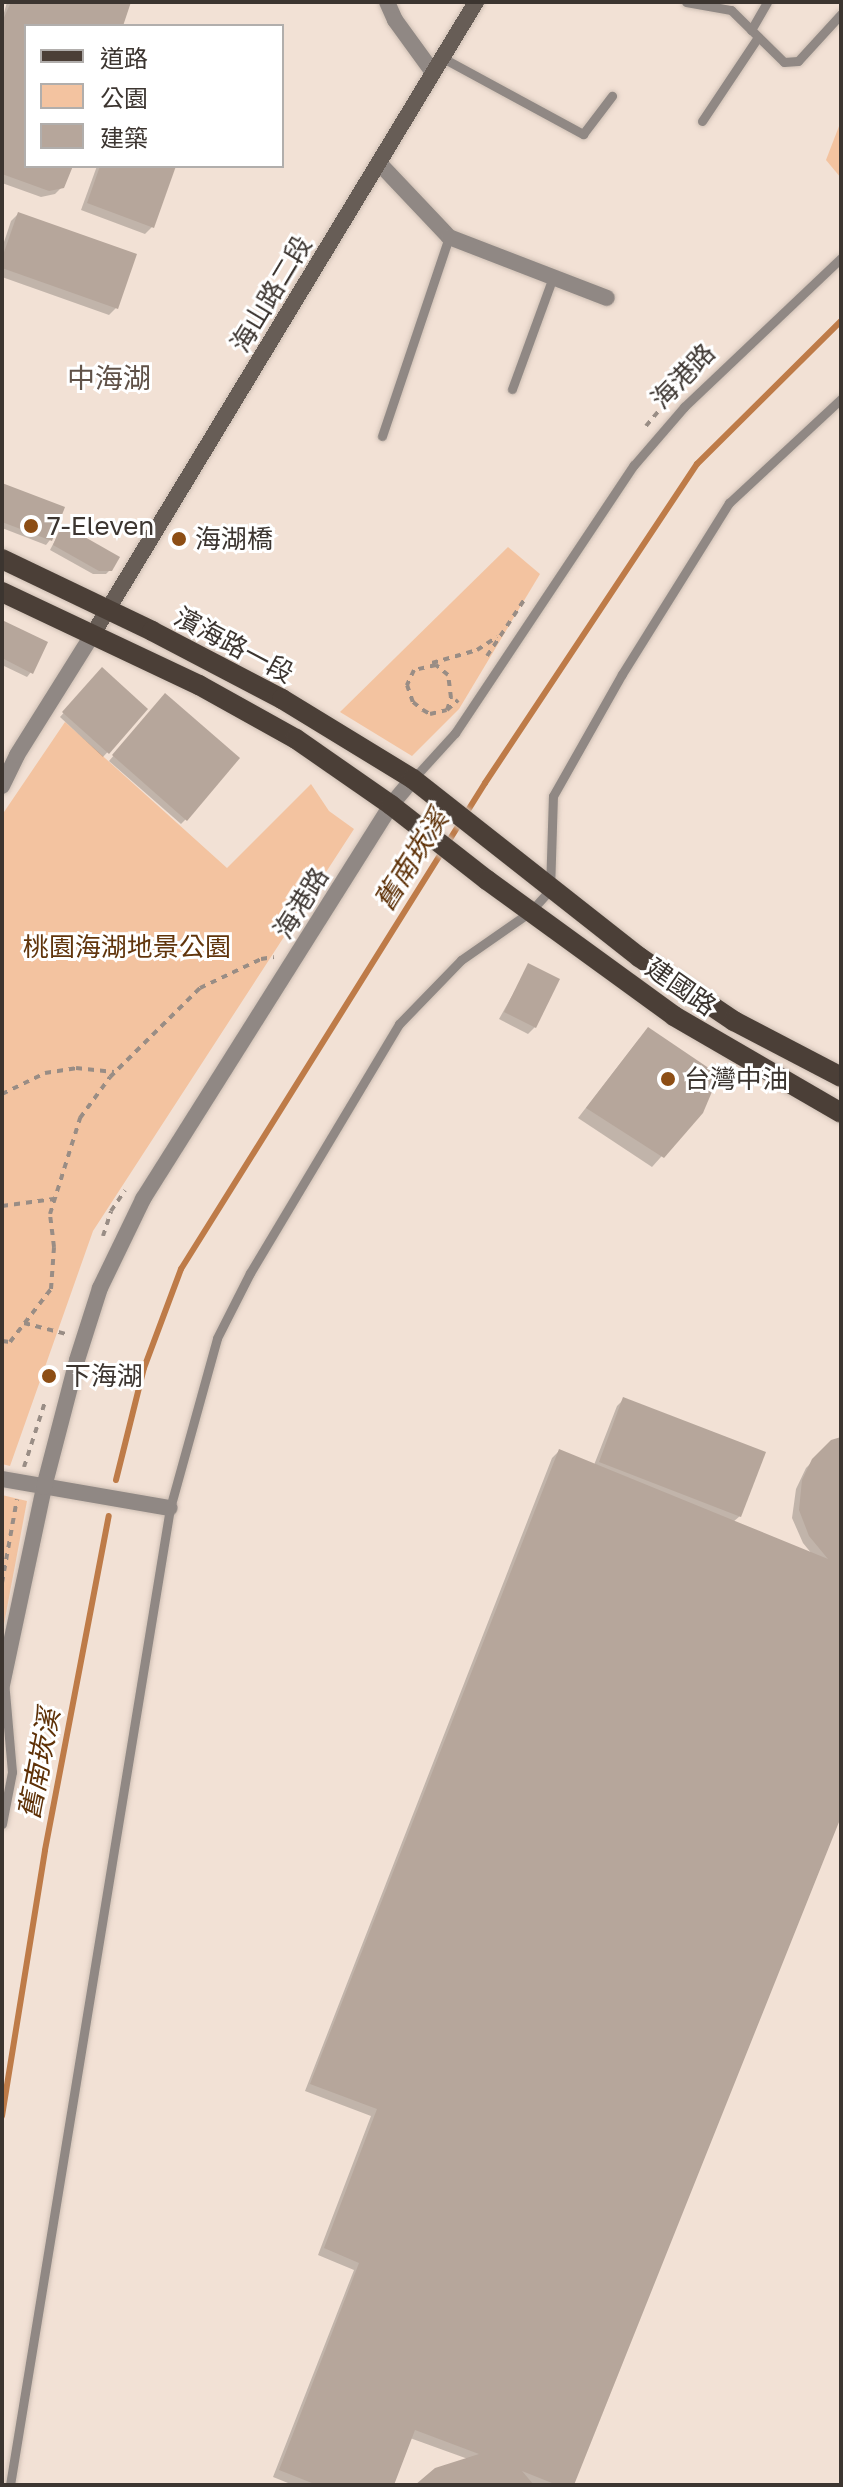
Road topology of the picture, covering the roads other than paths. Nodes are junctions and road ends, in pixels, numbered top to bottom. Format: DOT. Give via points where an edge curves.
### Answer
graph roads {
  1 [pos="387,2"];
  2 [pos="476,2"];
  3 [pos="686,2"];
  4 [pos="767,2"];
  5 [pos="841,14"];
  6 [pos="755,33"];
  7 [pos="437,64"];
  8 [pos="612,96"];
  9 [pos="702,121"];
  10 [pos="379,163"];
  11 [pos="449,237"];
  12 [pos="841,258"];
  13 [pos="553,277"];
  14 [pos="607,298"];
  15 [pos="512,389"];
  16 [pos="841,399"];
  17 [pos="382,436"];
  18 [pos="2,559"];
  19 [pos="2,592"];
  20 [pos="108,611"];
  21 [pos="93,634"];
  22 [pos="413,779"];
  23 [pos="2,786"];
  24 [pos="391,805"];
  25 [pos="515,860"];
  26 [pos="494,885"];
  27 [pos="550,890"];
  28 [pos="530,912"];
  29 [pos="841,1077"];
  30 [pos="841,1113"];
  31 [pos="2,1479"];
  32 [pos="44,1487"];
  33 [pos="170,1508"];
  34 [pos="3,1683"];
  35 [pos="2,1824"];
  36 [pos="10,2485"];
  1 -- 7 [label="street" via="395,20"];
  2 -- 7 [label="main road, 海山路二段"];
  3 -- 6 [label="lane" via="731,10"];
  4 -- 6 [label="lane"];
  5 -- 6 [label="lane" via="798,61 784,62"];
  6 -- 9 [label="lane"];
  7 -- 8 [label="lane" via="583,134"];
  7 -- 10 [label="main road, 海山路二段"];
  10 -- 11 [label="street"];
  10 -- 20 [label="main road, 海山路二段"];
  11 -- 13 [label="street"];
  11 -- 17 [label="lane"];
  12 -- 22 [label="lane, 海港路" via="684,407 634,465 455,733"];
  13 -- 14 [label="street"];
  13 -- 15 [label="lane"];
  16 -- 27 [label="lane" via="729,503 622,674 553,796"];
  18 -- 20 [label="main road, 濱海路一段"];
  19 -- 21 [label="main road, 濱海路一段"];
  20 -- 21 [label="main road, 海山路二段"];
  20 -- 22 [label="main road, 濱海路一段" via="282,699"];
  21 -- 23 [label="street"];
  21 -- 24 [label="main road, 濱海路一段" via="296,739"];
  22 -- 24 [label="street, 海港路"];
  22 -- 25 [label="main road, 濱海路一段"];
  24 -- 26 [label="main road, 濱海路一段"];
  24 -- 32 [label="street, 海港路" via="143,1199 100,1288"];
  25 -- 27 [label="main road, 建國路"];
  26 -- 28 [label="main road, 建國路"];
  27 -- 28 [label="lane"];
  27 -- 29 [label="main road, 建國路" via="734,1021"];
  28 -- 30 [label="main road, 建國路" via="698,1031"];
  28 -- 33 [label="lane" via="461,960 399,1024 250,1273 217,1338"];
  31 -- 32 [label="street"];
  32 -- 33 [label="street"];
  32 -- 34 [label="street, 海港路"];
  33 -- 36 [label="lane"];
  34 -- 35 [label="lane" via="12,1772"];
}
